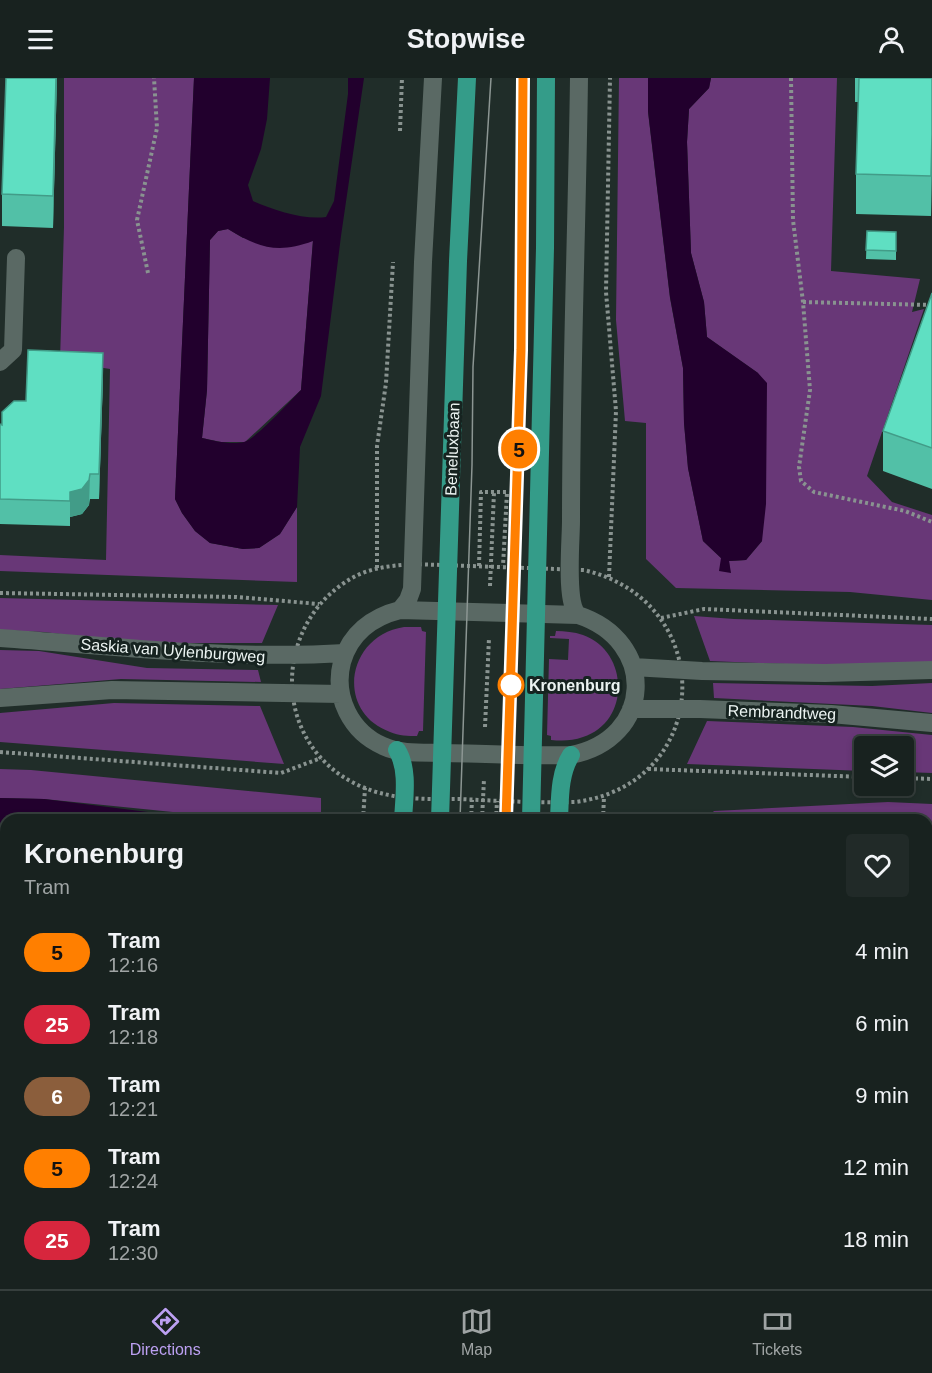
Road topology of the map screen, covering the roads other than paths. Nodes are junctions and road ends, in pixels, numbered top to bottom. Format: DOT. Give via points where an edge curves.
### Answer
graph roads {
  1 [pos="433,78"];
  2 [pos="467,78"];
  3 [pos="546,78"];
  4 [pos="579,78"];
  5 [pos="16,258"];
  6 [pos="0,362"];
  7 [pos="400,610"];
  8 [pos="578,615"];
  9 [pos="0,638"];
  10 [pos="345,653"];
  11 [pos="633,667"];
  12 [pos="932,670"];
  13 [pos="341,694"];
  14 [pos="0,698"];
  15 [pos="631,709"];
  16 [pos="932,723"];
  17 [pos="397,750"];
  18 [pos="571,755"];
  19 [pos="403,814"];
  20 [pos="440,814"];
  21 [pos="531,814"];
  22 [pos="560,814"];
  1 -- 7 [label="street, Beneluxbaan" via="412,589"];
  2 -- 20 [label="main road, Beneluxbaan"];
  3 -- 21 [label="main road"];
  4 -- 8 [label="street" via="571,399 571,602"];
  5 -- 6 [label="street" via="13,350"];
  7 -- 8 [label="street"];
  7 -- 10 [label="street" via="367,624"];
  8 -- 11 [label="street" via="613,633"];
  9 -- 10 [label="street, Saskia van Uylenburgweg" via="159,652 294,656"];
  10 -- 13 [label="street" via="340,673"];
  11 -- 12 [label="street" via="825,673"];
  11 -- 15 [label="street"];
  13 -- 14 [label="street" via="112,690"];
  13 -- 17 [label="street" via="360,731"];
  15 -- 16 [label="street, Rembrandtweg" via="831,714"];
  15 -- 18 [label="street" via="608,741"];
  17 -- 18 [label="street"];
  17 -- 19 [label="main road" via="403,767"];
  18 -- 22 [label="main road" via="563,774"];
}
